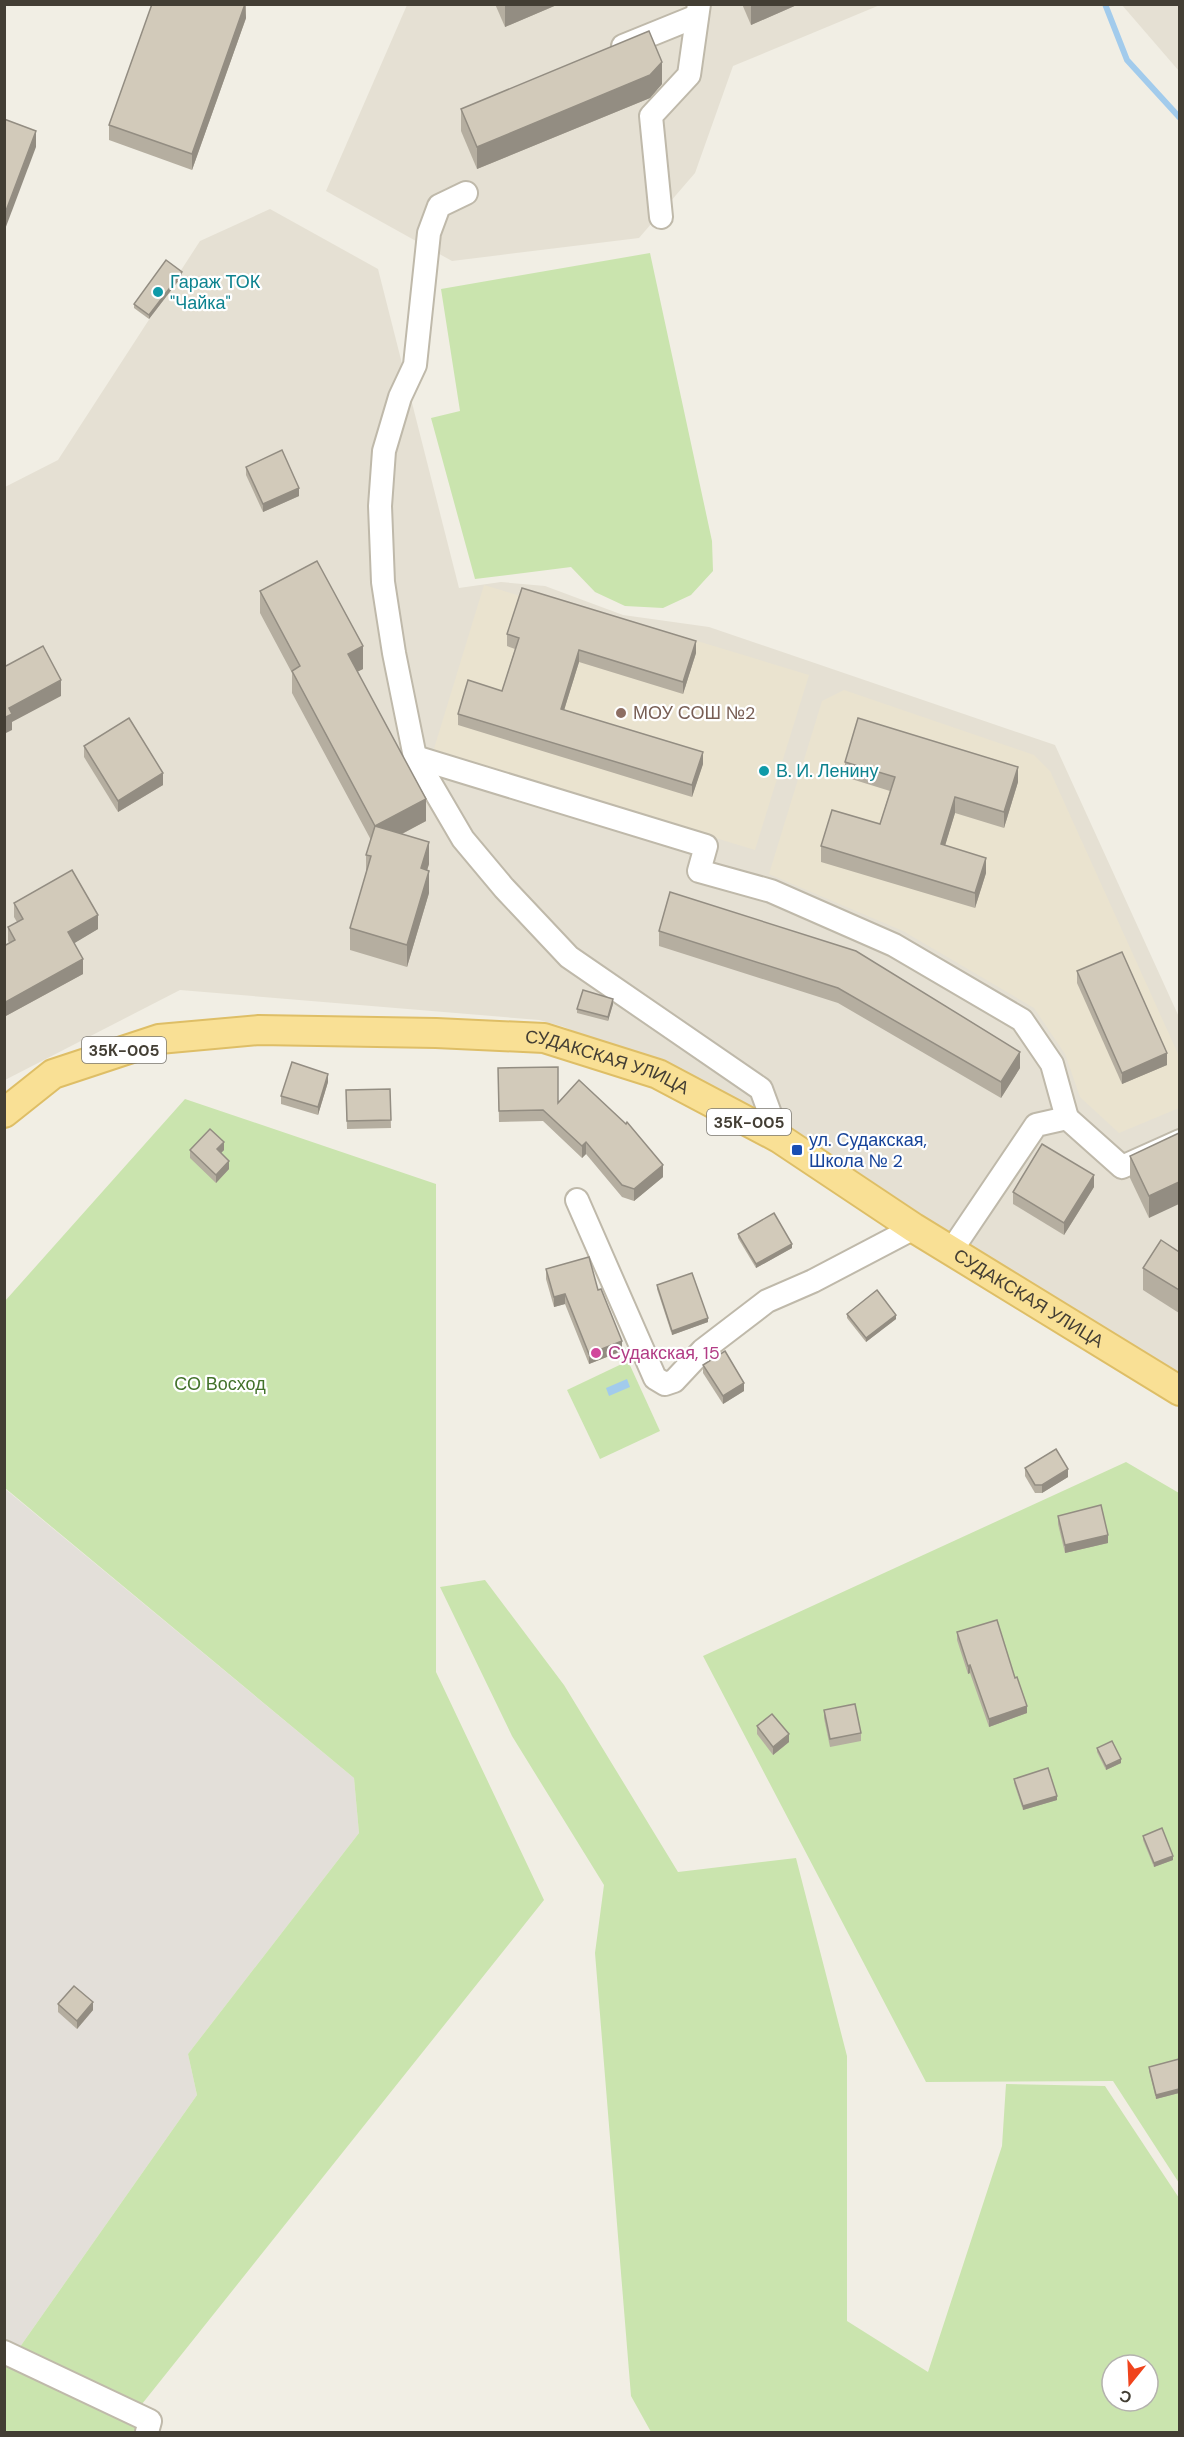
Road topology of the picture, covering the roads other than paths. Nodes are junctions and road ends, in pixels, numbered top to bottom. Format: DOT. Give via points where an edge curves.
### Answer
graph roads {
  1 [pos="698,10"];
  2 [pos="602,55"];
  3 [pos="466,193"];
  4 [pos="661,217"];
  5 [pos="416,757"];
  6 [pos="4,1113"];
  7 [pos="1067,1118"];
  8 [pos="779,1138"];
  9 [pos="1179,1141"];
  10 [pos="577,1200"];
  11 [pos="914,1228"];
  12 [pos="951,1251"];
  13 [pos="1179,1391"];
  14 [pos="4,2352"];
  15 [pos="147,2433"];
  1 -- 2 [label="street"];
  1 -- 4 [label="street" via="689,75 651,116"];
  3 -- 5 [label="street" via="439,206 429,233 415,364 400,397 384,451 380,506 383,582"];
  5 -- 7 [label="street" via="706,846 699,871 771,891 894,945 1022,1020 1052,1064"];
  5 -- 8 [label="street" via="463,839 520,906 570,957 761,1089"];
  6 -- 8 [label="main road, СУДАКСКАЯ УЛИЦА / 35К-005" via="53,1074 159,1039 260,1030 436,1033 544,1038 602,1055 658,1074"];
  7 -- 9 [label="street" via="1122,1167"];
  7 -- 12 [label="street" via="1036,1125"];
  8 -- 11 [label="main road, СУДАКСКАЯ УЛИЦА / 35К-005"];
  10 -- 11 [label="street" via="655,1378 664,1384 674,1381 703,1350 767,1301"];
  11 -- 12 [label="main road, СУДАКСКАЯ УЛИЦА / 35К-005"];
  12 -- 13 [label="main road, СУДАКСКАЯ УЛИЦА / 35К-005"];
  14 -- 15 [label="street" via="150,2421"];
}
